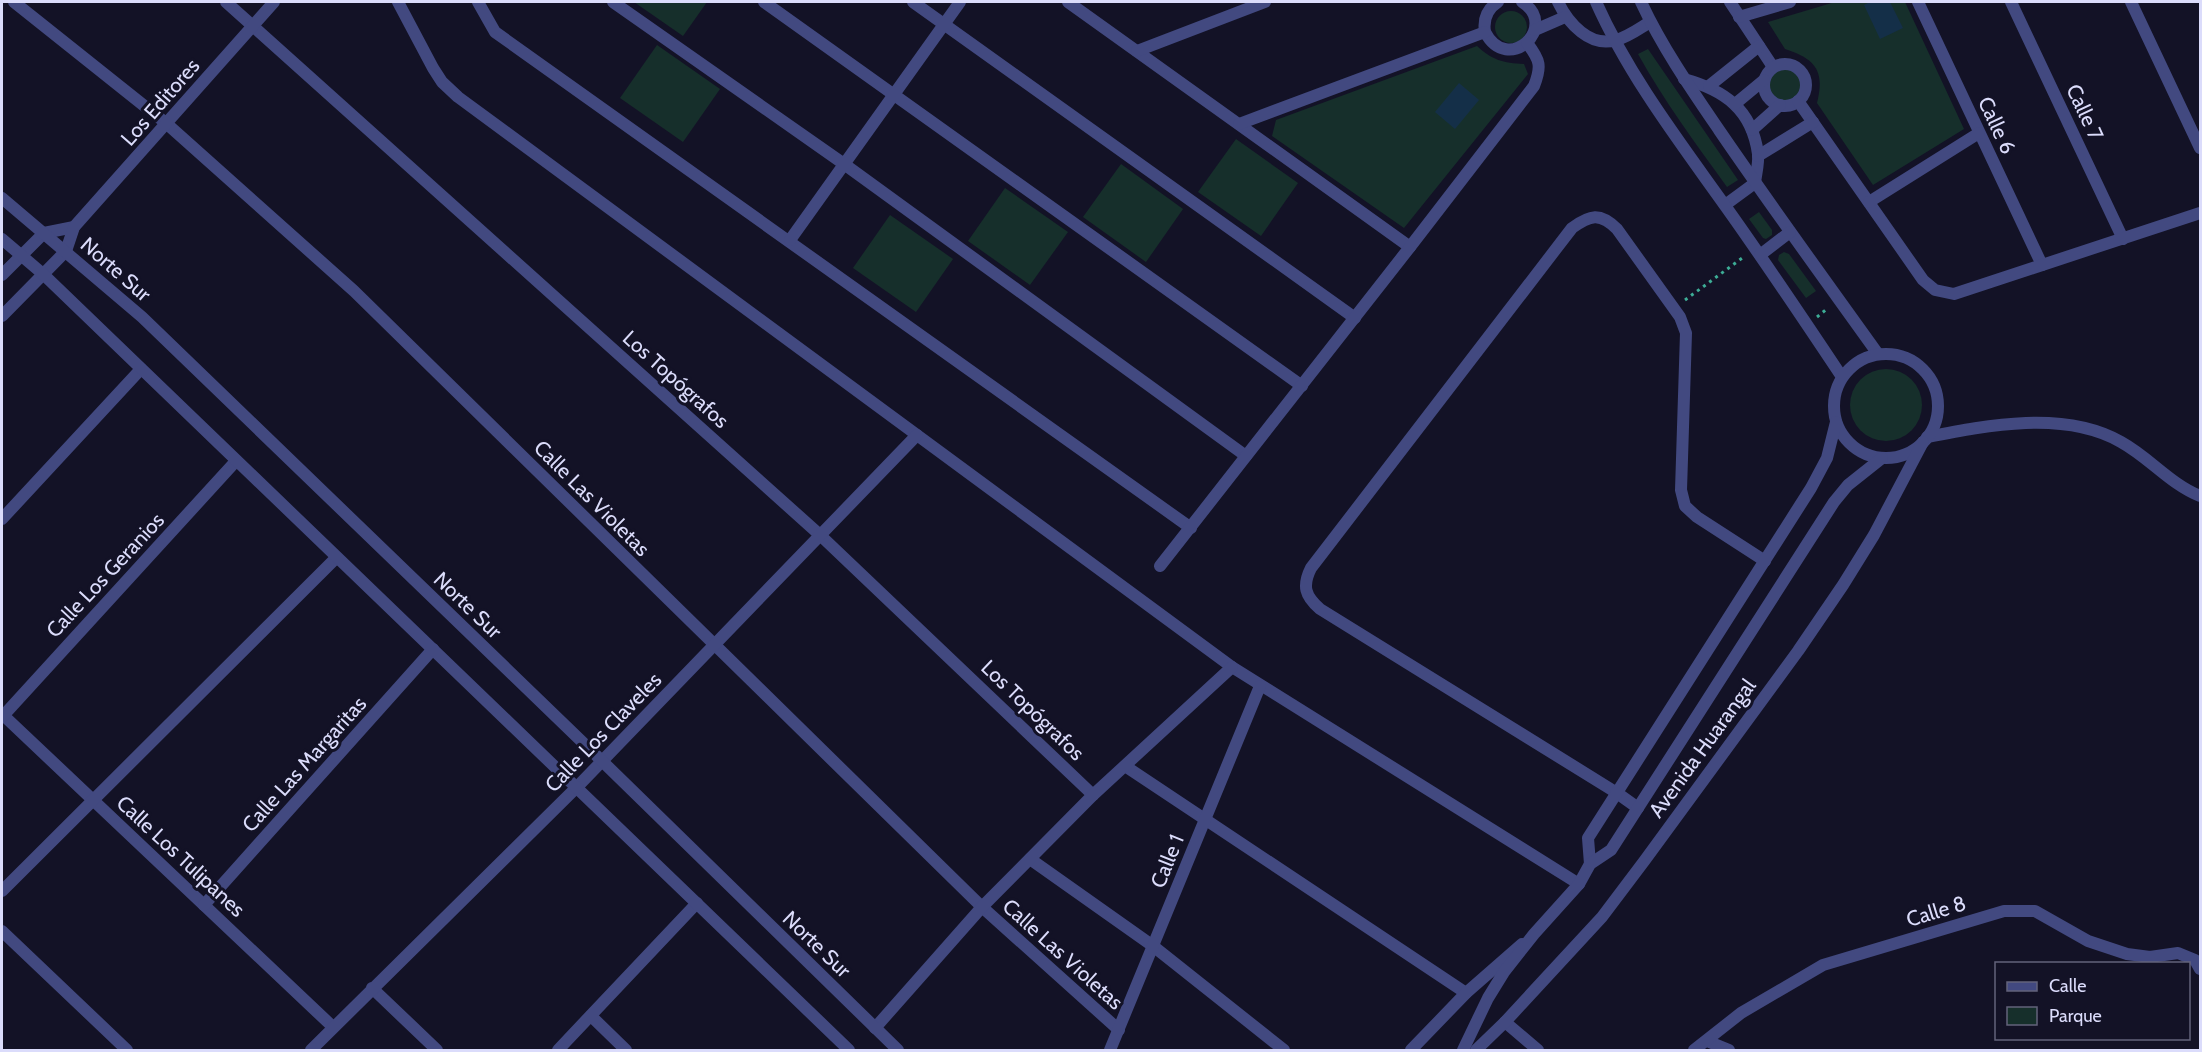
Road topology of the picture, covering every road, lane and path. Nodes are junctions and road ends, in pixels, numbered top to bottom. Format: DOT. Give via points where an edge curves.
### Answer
graph roads {
  1 [pos="14,2"];
  2 [pos="226,2"];
  3 [pos="274,2"];
  4 [pos="399,2"];
  5 [pos="613,2"];
  6 [pos="765,2"];
  7 [pos="913,2"];
  8 [pos="960,2"];
  9 [pos="1068,2"];
  10 [pos="1265,2"];
  11 [pos="1498,2"];
  12 [pos="1525,2"];
  13 [pos="1558,2"];
  14 [pos="1596,2"];
  15 [pos="1641,2"];
  16 [pos="1730,2"];
  17 [pos="1790,2"];
  18 [pos="1918,2"];
  19 [pos="2011,2"];
  20 [pos="2131,2"];
  21 [pos="484,5"];
  22 [pos="1565,17"];
  23 [pos="1739,17"];
  24 [pos="1650,22"];
  25 [pos="944,24"];
  26 [pos="254,25"];
  27 [pos="1535,30"];
  28 [pos="1485,32"];
  29 [pos="1616,41"];
  30 [pos="1527,43"];
  31 [pos="1758,46"];
  32 [pos="1137,51"];
  33 [pos="1773,68"];
  34 [pos="1684,79"];
  35 [pos="1764,80"];
  36 [pos="1709,86"];
  37 [pos="894,94"];
  38 [pos="1798,101"];
  39 [pos="1735,104"];
  40 [pos="1780,105"];
  41 [pos="1813,122"];
  42 [pos="167,124"];
  43 [pos="1239,124"];
  44 [pos="1752,130"];
  45 [pos="1979,133"];
  46 [pos="2200,148"];
  47 [pos="1758,156"];
  48 [pos="844,164"];
  49 [pos="1755,183"];
  50 [pos="2,198"];
  51 [pos="1869,202"];
  52 [pos="1725,205"];
  53 [pos="2200,213"];
  54 [pos="74,227"];
  55 [pos="1790,232"];
  56 [pos="44,233"];
  57 [pos="2,239"];
  58 [pos="2123,239"];
  59 [pos="790,240"];
  60 [pos="1410,247"];
  61 [pos="66,251"];
  62 [pos="1758,251"];
  63 [pos="21,255"];
  64 [pos="2042,265"];
  65 [pos="43,274"];
  66 [pos="2,275"];
  67 [pos="1840,300"];
  68 [pos="1674,308"];
  69 [pos="2,316"];
  70 [pos="1355,318"];
  71 [pos="1806,324"];
  72 [pos="1878,354"];
  73 [pos="141,369"];
  74 [pos="1842,377"];
  75 [pos="1302,386"];
  76 [pos="1836,422"];
  77 [pos="917,435"];
  78 [pos="1925,439"];
  79 [pos="1246,456"];
  80 [pos="1882,458"];
  81 [pos="237,461"];
  82 [pos="2200,496"];
  83 [pos="2,519"];
  84 [pos="1191,528"];
  85 [pos="820,535"];
  86 [pos="336,558"];
  87 [pos="1765,561"];
  88 [pos="1160,566"];
  89 [pos="714,645"];
  90 [pos="433,649"];
  91 [pos="1232,667"];
  92 [pos="1260,686"];
  93 [pos="2,715"];
  94 [pos="602,761"];
  95 [pos="1125,766"];
  96 [pos="578,786"];
  97 [pos="1617,793"];
  98 [pos="1093,795"];
  99 [pos="93,800"];
  100 [pos="1638,808"];
  101 [pos="1206,819"];
  102 [pos="1030,859"];
  103 [pos="1590,864"];
  104 [pos="1579,884"];
  105 [pos="2,891"];
  106 [pos="697,903"];
  107 [pos="204,905"];
  108 [pos="982,908"];
  109 [pos="2,931"];
  110 [pos="1534,934"];
  111 [pos="1153,946"];
  112 [pos="2200,969"];
  113 [pos="372,988"];
  114 [pos="1466,993"];
  115 [pos="591,1016"];
  116 [pos="1505,1022"];
  117 [pos="333,1027"];
  118 [pos="875,1028"];
  119 [pos="1119,1030"];
  120 [pos="1707,1041"];
  121 [pos="1533,1049"];
  122 [pos="127,1050"];
  123 [pos="311,1050"];
  124 [pos="437,1050"];
  125 [pos="558,1050"];
  126 [pos="626,1050"];
  127 [pos="849,1050"];
  128 [pos="898,1050"];
  129 [pos="1110,1050"];
  130 [pos="1284,1050"];
  131 [pos="1411,1050"];
  132 [pos="1463,1050"];
  133 [pos="1476,1050"];
  134 [pos="1694,1050"];
  135 [pos="1729,1050"];
  1 -- 42 [label="street, Calle Las Violetas"];
  2 -- 26 [label="street, Los Topógrafos"];
  3 -- 26 [label="street, Los Editores"];
  4 -- 77 [label="street" via="433,68 458,97"];
  5 -- 48 [label="street"];
  6 -- 37 [label="street"];
  7 -- 25 [label="street"];
  8 -- 25 [label="street"];
  9 -- 32 [label="street"];
  10 -- 32 [label="street"];
  11 -- 28 [label="street" via="1487,14"];
  12 -- 27 [label="street" via="1534,15"];
  13 -- 22 [label="street"];
  14 -- 29 [label="street"];
  15 -- 24 [label="street"];
  16 -- 23 [label="street"];
  17 -- 23 [label="street"];
  18 -- 45 [label="street, Calle 6"];
  19 -- 58 [label="street, Calle 7"];
  20 -- 46 [label="street"];
  21 -- 59 [label="street" via="495,32"];
  22 -- 27 [label="street"];
  22 -- 29 [label="street" via="1596,40"];
  23 -- 31 [label="street"];
  24 -- 29 [label="street"];
  24 -- 34 [label="street"];
  25 -- 37 [label="street"];
  25 -- 70 [label="street"];
  26 -- 42 [label="street, Los Editores"];
  26 -- 85 [label="street, Los Topógrafos"];
  27 -- 30 [label="street"];
  28 -- 30 [label="street" via="1503,49 1520,48"];
  28 -- 43 [label="street"];
  29 -- 52 [label="street" via="1656,108"];
  30 -- 60 [label="street" via="1540,68 1534,86"];
  31 -- 33 [label="street"];
  31 -- 36 [label="street"];
  32 -- 43 [label="street"];
  33 -- 35 [label="street"];
  33 -- 38 [label="street" via="1785,63 1802,72 1806,84"];
  34 -- 36 [label="street"];
  34 -- 49 [label="street"];
  35 -- 39 [label="street"];
  35 -- 40 [label="street" via="1767,96"];
  36 -- 39 [label="street"];
  37 -- 48 [label="street"];
  37 -- 75 [label="street"];
  38 -- 40 [label="street"];
  38 -- 41 [label="street"];
  39 -- 44 [label="street"];
  40 -- 44 [label="street"];
  41 -- 47 [label="street"];
  41 -- 51 [label="street"];
  42 -- 54 [label="street, Los Editores"];
  42 -- 89 [label="street, Calle Las Violetas" via="354,291"];
  43 -- 60 [label="street"];
  44 -- 47 [label="street"];
  45 -- 51 [label="street"];
  45 -- 64 [label="street, Calle 6"];
  47 -- 49 [label="street"];
  48 -- 59 [label="street"];
  48 -- 79 [label="street"];
  49 -- 52 [label="street"];
  49 -- 55 [label="street"];
  50 -- 56 [label="street, Norte Sur"];
  51 -- 64 [label="street" via="1923,280 1935,290 1954,294"];
  52 -- 62 [label="street"];
  53 -- 58 [label="street"];
  54 -- 56 [label="street"];
  54 -- 61 [label="street, Los Editores"];
  55 -- 62 [label="street"];
  55 -- 67 [label="street"];
  56 -- 61 [label="street, Norte Sur"];
  56 -- 63 [label="street"];
  57 -- 63 [label="street"];
  58 -- 64 [label="street"];
  59 -- 84 [label="street"];
  60 -- 70 [label="street"];
  61 -- 65 [label="street"];
  61 -- 94 [label="street, Norte Sur" via="142,317"];
  62 -- 68 [label="path"];
  62 -- 71 [label="street"];
  63 -- 65 [label="street"];
  63 -- 66 [label="street"];
  65 -- 69 [label="street"];
  65 -- 73 [label="street"];
  67 -- 71 [label="path"];
  67 -- 72 [label="street"];
  68 -- 87 [label="street" via="1686,333 1681,490 1686,506"];
  68 -- 97 [label="street" via="1608,220 1597,216 1572,228 1305,579 1305,591 1320,609"];
  70 -- 75 [label="street"];
  71 -- 74 [label="street"];
  72 -- 74 [label="street" via="1858,362"];
  72 -- 78 [label="street" via="1905,357 1927,373 1936,392 1938,412"];
  73 -- 81 [label="street"];
  73 -- 83 [label="street"];
  74 -- 76 [label="street" via="1833,407"];
  75 -- 79 [label="street"];
  76 -- 80 [label="street" via="1854,447"];
  76 -- 87 [label="street, Avenida Huarangal" via="1827,458"];
  77 -- 85 [label="street, Calle Los Claveles"];
  77 -- 91 [label="street"];
  78 -- 80 [label="street" via="1904,454"];
  78 -- 82 [label="street" via="1966,429 2026,422 2091,428 2120,441 2185,490"];
  78 -- 116 [label="street, Avenida Huarangal" via="1844,585 1791,660 1602,917"];
  79 -- 84 [label="street"];
  80 -- 100 [label="street, Avenida Huarangal" via="1848,484 1834,502"];
  81 -- 86 [label="street"];
  81 -- 93 [label="street, Calle Los Geranios"];
  84 -- 88 [label="street"];
  85 -- 89 [label="street, Calle Los Claveles"];
  85 -- 98 [label="street, Los Topógrafos"];
  86 -- 90 [label="street"];
  86 -- 99 [label="street"];
  87 -- 97 [label="street, Avenida Huarangal"];
  89 -- 94 [label="street, Calle Los Claveles"];
  89 -- 108 [label="street, Calle Las Violetas"];
  90 -- 96 [label="street"];
  90 -- 107 [label="street, Calle Las Margaritas"];
  91 -- 92 [label="street"];
  91 -- 95 [label="street, Calle Las Violetas"];
  92 -- 101 [label="street, Calle 1"];
  92 -- 104 [label="street"];
  93 -- 99 [label="street, Calle Los Tulipanes"];
  94 -- 96 [label="street, Calle Los Claveles"];
  94 -- 118 [label="street, Norte Sur"];
  95 -- 98 [label="street, Calle Las Violetas"];
  95 -- 101 [label="street"];
  96 -- 106 [label="street"];
  96 -- 113 [label="street, Calle Los Claveles"];
  97 -- 100 [label="street"];
  97 -- 103 [label="street, Avenida Huarangal" via="1588,838"];
  98 -- 102 [label="street, Calle Las Violetas"];
  99 -- 105 [label="street"];
  99 -- 107 [label="street, Calle Los Tulipanes"];
  100 -- 103 [label="street, Avenida Huarangal" via="1611,850"];
  101 -- 111 [label="street, Calle 1"];
  101 -- 114 [label="street"];
  102 -- 108 [label="street, Calle Las Violetas"];
  102 -- 111 [label="street"];
  103 -- 104 [label="street, Avenida Huarangal"];
  104 -- 110 [label="street, Avenida Huarangal"];
  106 -- 115 [label="street"];
  106 -- 127 [label="street"];
  107 -- 117 [label="street, Calle Los Tulipanes"];
  108 -- 118 [label="street, Calle Las Violetas"];
  108 -- 119 [label="street, Calle Las Violetas"];
  109 -- 122 [label="street"];
  110 -- 114 [label="street"];
  110 -- 132 [label="street, Avenida Huarangal" via="1488,998"];
  111 -- 119 [label="street, Calle 1"];
  111 -- 130 [label="street"];
  112 -- 120 [label="street, Calle 8" via="2195,960 2178,953 2150,957 2127,954 2088,941 2035,911 2004,911 1823,965 1741,1013"];
  113 -- 117 [label="street, Calle Los Claveles"];
  113 -- 124 [label="street"];
  114 -- 131 [label="street"];
  115 -- 125 [label="street"];
  115 -- 126 [label="street"];
  116 -- 121 [label="street"];
  116 -- 133 [label="street, Avenida Huarangal"];
  117 -- 123 [label="street, Calle Los Claveles"];
  118 -- 128 [label="street, Norte Sur"];
  119 -- 129 [label="street, Calle 1"];
  120 -- 134 [label="street, Calle 8"];
  120 -- 135 [label="street"];
}
